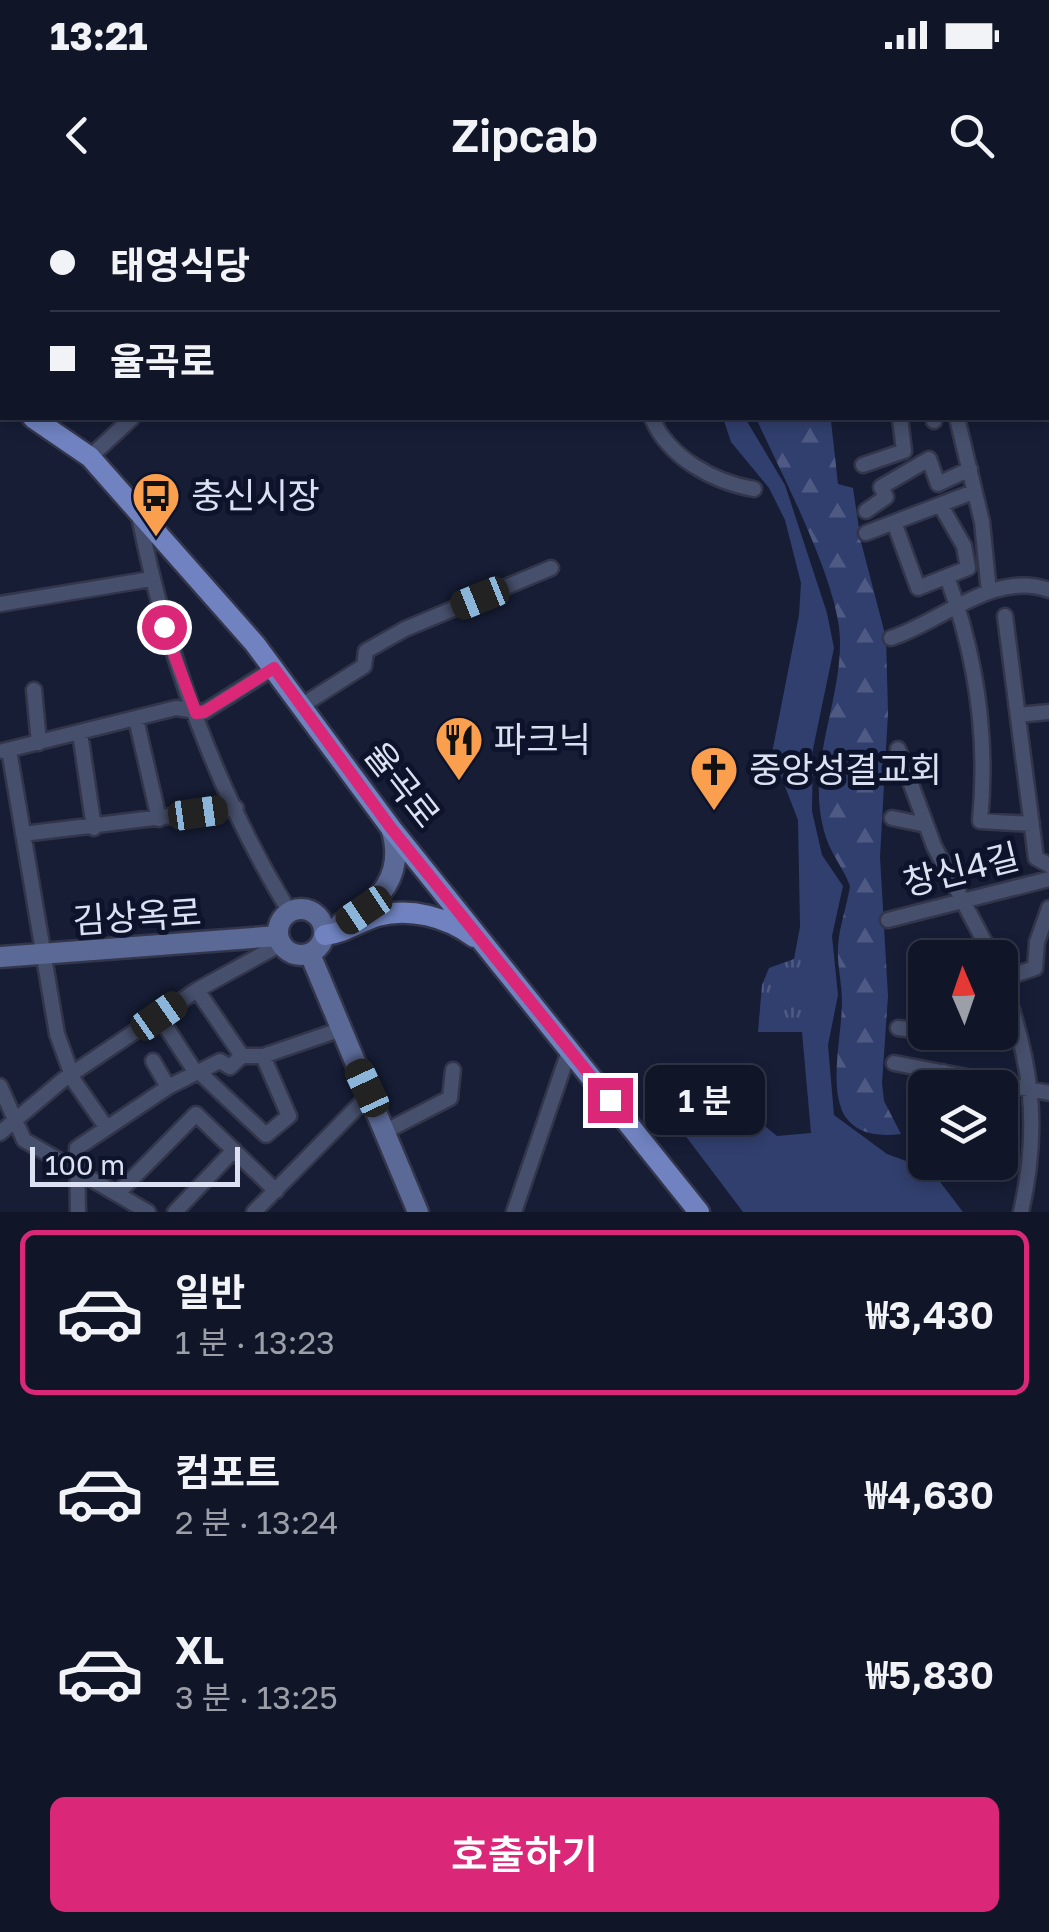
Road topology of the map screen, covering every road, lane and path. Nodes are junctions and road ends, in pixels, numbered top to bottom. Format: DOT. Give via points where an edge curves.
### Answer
graph roads {
  1 [pos="36,420"];
  2 [pos="130,420"];
  3 [pos="654,420"];
  4 [pos="900,420"];
  5 [pos="958,420"];
  6 [pos="90,457"];
  7 [pos="863,465"];
  8 [pos="970,469"];
  9 [pos="754,489"];
  10 [pos="974,492"];
  11 [pos="941,506"];
  12 [pos="137,510"];
  13 [pos="866,511"];
  14 [pos="894,525"];
  15 [pos="866,534"];
  16 [pos="552,568"];
  17 [pos="947,577"];
  18 [pos="151,580"];
  19 [pos="1049,590"];
  20 [pos="989,592"];
  21 [pos="0,604"];
  22 [pos="959,609"];
  23 [pos="1005,616"];
  24 [pos="891,638"];
  25 [pos="274,668"];
  26 [pos="34,690"];
  27 [pos="302,706"];
  28 [pos="1049,712"];
  29 [pos="196,713"];
  30 [pos="1018,715"];
  31 [pos="136,719"];
  32 [pos="80,733"];
  33 [pos="40,743"];
  34 [pos="898,749"];
  35 [pos="4,751"];
  36 [pos="236,808"];
  37 [pos="159,818"];
  38 [pos="892,818"];
  39 [pos="1032,824"];
  40 [pos="926,825"];
  41 [pos="94,828"];
  42 [pos="391,828"];
  43 [pos="24,834"];
  44 [pos="1049,865"];
  45 [pos="1049,879"];
  46 [pos="963,901"];
  47 [pos="289,910"];
  48 [pos="1048,915"];
  49 [pos="888,920"];
  50 [pos="325,931"];
  51 [pos="280,940"];
  52 [pos="984,940"];
  53 [pos="310,954"];
  54 [pos="495,954"];
  55 [pos="44,956"];
  56 [pos="0,957"];
  57 [pos="1018,972"];
  58 [pos="197,990"];
  59 [pos="159,1016"];
  60 [pos="1018,1025"];
  61 [pos="898,1028"];
  62 [pos="339,1030"];
  63 [pos="908,1030"];
  64 [pos="570,1048"];
  65 [pos="242,1056"];
  66 [pos="263,1056"];
  67 [pos="154,1061"];
  68 [pos="894,1063"];
  69 [pos="453,1070"];
  70 [pos="914,1070"];
  71 [pos="198,1073"];
  72 [pos="73,1074"];
  73 [pos="0,1086"];
  74 [pos="168,1087"];
  75 [pos="1018,1088"];
  76 [pos="1032,1090"];
  77 [pos="370,1094"];
  78 [pos="1049,1094"];
  79 [pos="14,1122"];
  80 [pos="106,1128"];
  81 [pos="386,1131"];
  82 [pos="0,1133"];
  83 [pos="234,1150"];
  84 [pos="79,1172"];
  85 [pos="276,1191"];
  86 [pos="117,1194"];
  87 [pos="78,1212"];
  88 [pos="148,1212"];
  89 [pos="176,1212"];
  90 [pos="254,1212"];
  91 [pos="418,1212"];
  92 [pos="514,1212"];
  93 [pos="699,1212"];
  94 [pos="1021,1212"];
  1 -- 6 [label="main road, 율곡로"];
  2 -- 6 [label="street"];
  3 -- 9 [label="street" via="683,459"];
  4 -- 7 [label="street" via="904,451"];
  5 -- 8 [label="street"];
  6 -- 12 [label="main road, 율곡로"];
  8 -- 10 [label="street"];
  8 -- 13 [label="street" via="938,484 928,459 882,488 886,497"];
  10 -- 11 [label="street"];
  10 -- 20 [label="street"];
  11 -- 14 [label="street"];
  11 -- 17 [label="street" via="964,546 968,568"];
  12 -- 18 [label="street"];
  12 -- 25 [label="main road, 율곡로"];
  14 -- 15 [label="street"];
  14 -- 17 [label="street" via="918,588"];
  16 -- 27 [label="street" via="397,633 366,651 364,666"];
  17 -- 22 [label="street"];
  18 -- 21 [label="street"];
  18 -- 29 [label="street"];
  19 -- 20 [label="street"];
  20 -- 22 [label="street"];
  22 -- 24 [label="street"];
  22 -- 39 [label="street" via="981,738 980,821"];
  23 -- 30 [label="street"];
  25 -- 27 [label="main road, 율곡로"];
  25 -- 29 [label="street"];
  26 -- 33 [label="street"];
  27 -- 42 [label="main road, 율곡로"];
  28 -- 30 [label="street"];
  29 -- 31 [label="street" via="176,708"];
  29 -- 36 [label="street"];
  30 -- 39 [label="street"];
  31 -- 32 [label="street"];
  31 -- 37 [label="street"];
  32 -- 33 [label="street"];
  32 -- 41 [label="street"];
  33 -- 35 [label="street"];
  34 -- 40 [label="street"];
  35 -- 43 [label="street"];
  36 -- 37 [label="street"];
  36 -- 47 [label="street"];
  37 -- 41 [label="street"];
  38 -- 40 [label="street"];
  39 -- 44 [label="street" via="1036,858"];
  40 -- 46 [label="street"];
  41 -- 43 [label="street"];
  42 -- 50 [label="street" via="392,880 364,910"];
  42 -- 54 [label="main road, 율곡로"];
  43 -- 55 [label="street"];
  45 -- 46 [label="street, 창신4길"];
  46 -- 49 [label="street, 창신4길"];
  46 -- 52 [label="street"];
  47 -- 50 [label="street" via="313,912"];
  47 -- 51 [label="street" via="281,918"];
  48 -- 57 [label="street" via="1035,968"];
  50 -- 53 [label="street"];
  50 -- 54 [label="main road" via="378,916 432,916 458,924"];
  51 -- 53 [label="street" via="289,952"];
  51 -- 55 [label="street, 김상옥로"];
  51 -- 58 [label="street"];
  53 -- 62 [label="street"];
  54 -- 64 [label="main road, 율곡로"];
  55 -- 56 [label="street, 김상옥로"];
  55 -- 72 [label="street" via="57,1034"];
  58 -- 59 [label="street"];
  58 -- 65 [label="street"];
  59 -- 71 [label="street"];
  59 -- 72 [label="street"];
  60 -- 76 [label="street"];
  61 -- 63 [label="street"];
  62 -- 66 [label="street"];
  62 -- 77 [label="street"];
  64 -- 92 [label="street"];
  64 -- 93 [label="main road, 율곡로"];
  65 -- 66 [label="street"];
  65 -- 71 [label="street" via="230,1067 220,1061"];
  66 -- 71 [label="street" via="288,1116 266,1135"];
  67 -- 74 [label="street"];
  68 -- 70 [label="street"];
  69 -- 81 [label="street" via="450,1098"];
  71 -- 74 [label="street"];
  72 -- 79 [label="street"];
  72 -- 80 [label="street"];
  73 -- 79 [label="street"];
  74 -- 80 [label="street"];
  75 -- 76 [label="street"];
  76 -- 78 [label="street"];
  76 -- 94 [label="street"];
  77 -- 81 [label="street"];
  77 -- 85 [label="street"];
  79 -- 82 [label="street"];
  79 -- 84 [label="street" via="24,1140"];
  80 -- 84 [label="street" via="77,1148"];
  81 -- 91 [label="street"];
  83 -- 85 [label="street"];
  83 -- 86 [label="street" via="196,1114"];
  83 -- 89 [label="street"];
  84 -- 86 [label="street"];
  84 -- 87 [label="street"];
  85 -- 90 [label="street"];
  86 -- 88 [label="street"];
}
